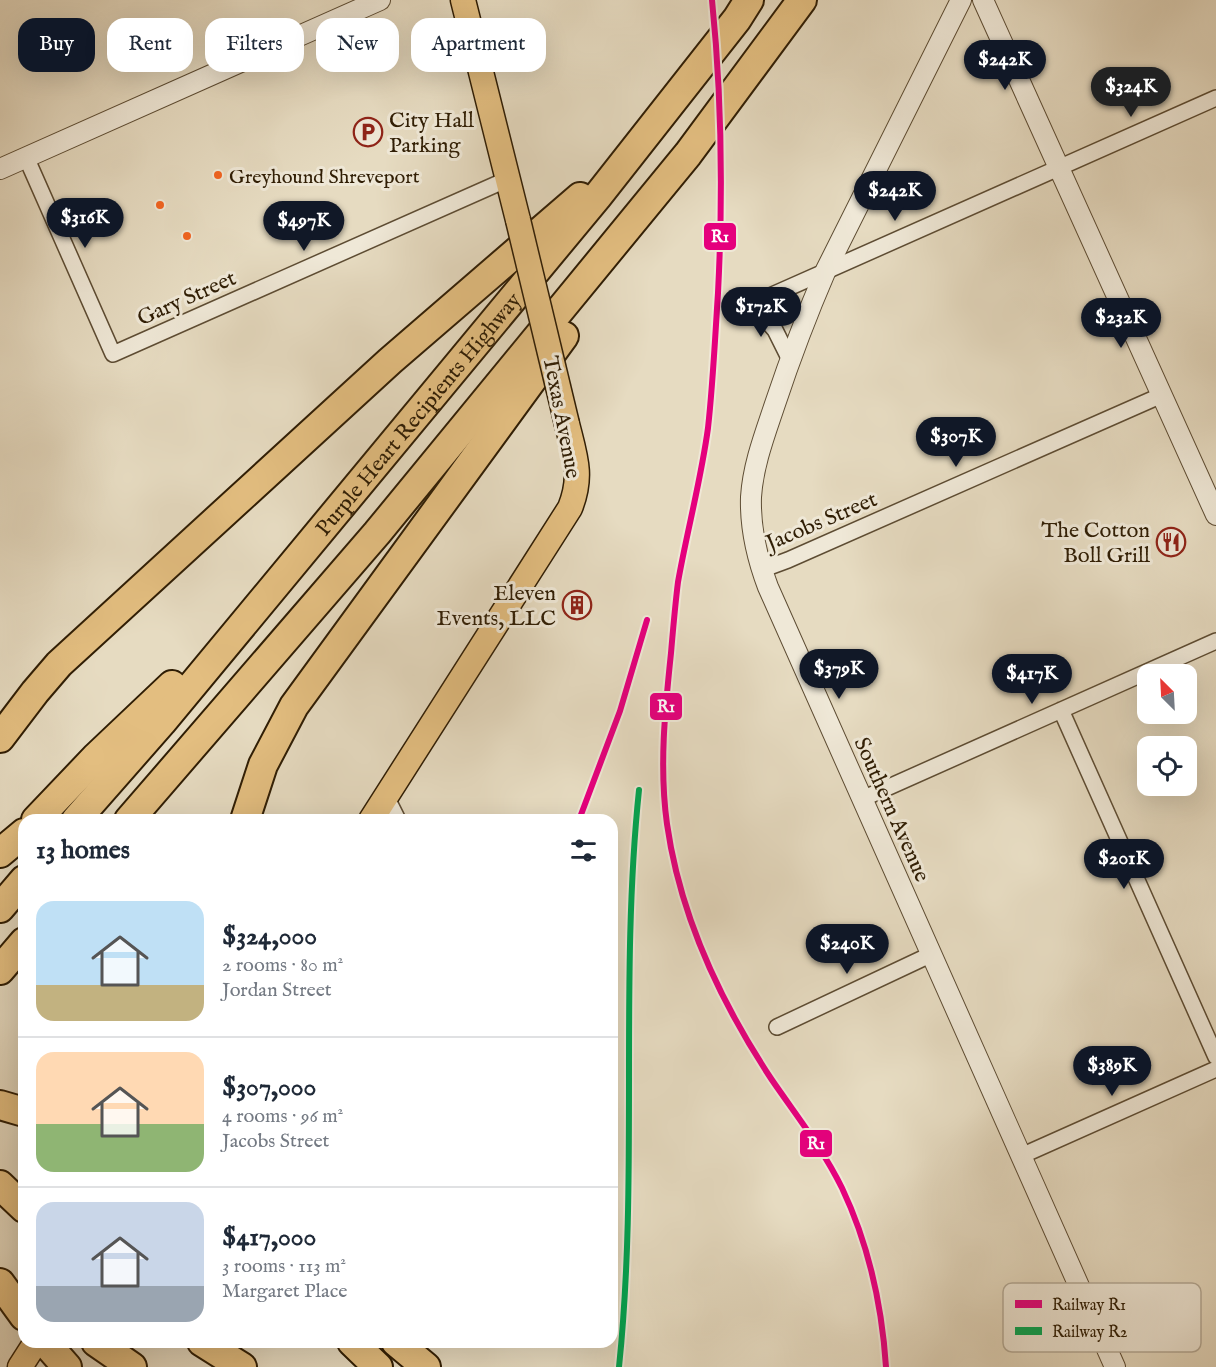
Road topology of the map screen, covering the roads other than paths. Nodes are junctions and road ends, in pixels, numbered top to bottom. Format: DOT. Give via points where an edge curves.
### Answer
graph roads {
  1 [pos="380,0"];
  2 [pos="464,0"];
  3 [pos="749,0"];
  4 [pos="802,0"];
  5 [pos="951,0"];
  6 [pos="961,0"];
  7 [pos="983,0"];
  8 [pos="949,24"];
  9 [pos="1216,98"];
  10 [pos="636,149"];
  11 [pos="688,154"];
  12 [pos="26,157"];
  13 [pos="1060,167"];
  14 [pos="0,169"];
  15 [pos="508,179"];
  16 [pos="826,270"];
  17 [pos="790,360"];
  18 [pos="1162,395"];
  19 [pos="1216,515"];
  20 [pos="761,570"];
  21 [pos="253,610"];
  22 [pos="1216,641"];
  23 [pos="1061,710"];
  24 [pos="0,738"];
  25 [pos="386,796"];
  26 [pos="862,799"];
  27 [pos="42,814"];
  28 [pos="81,814"];
  29 [pos="134,814"];
  30 [pos="246,814"];
  31 [pos="375,814"];
  32 [pos="395,814"];
  33 [pos="18,838"];
  34 [pos="0,853"];
  35 [pos="18,887"];
  36 [pos="0,908"];
  37 [pos="18,949"];
  38 [pos="932,954"];
  39 [pos="0,970"];
  40 [pos="777,1027"];
  41 [pos="1216,1057"];
  42 [pos="1216,1069"];
  43 [pos="0,1105"];
  44 [pos="18,1110"];
  45 [pos="1021,1156"];
  46 [pos="0,1185"];
  47 [pos="18,1202"];
  48 [pos="0,1270"];
  49 [pos="0,1283"];
  50 [pos="1078,1283"];
  51 [pos="18,1285"];
  52 [pos="18,1308"];
  53 [pos="32,1348"];
  54 [pos="50,1348"];
  55 [pos="105,1348"];
  56 [pos="212,1348"];
  57 [pos="358,1348"];
  58 [pos="403,1348"];
  59 [pos="1108,1352"];
  60 [pos="20,1367"];
  61 [pos="67,1367"];
  62 [pos="132,1367"];
  63 [pos="242,1367"];
  64 [pos="378,1367"];
  65 [pos="426,1367"];
  66 [pos="1115,1367"];
  1 -- 12 [label="street"];
  2 -- 15 [label="main road, Texas Avenue"];
  3 -- 10 [label="highway, Purple Heart Recipients Highway"];
  4 -- 11 [label="highway, Purple Heart Recipients Highway"];
  5 -- 8 [label="street"];
  6 -- 8 [label="street, Southern Avenue"];
  7 -- 13 [label="street"];
  8 -- 16 [label="street, Southern Avenue"];
  9 -- 13 [label="street"];
  10 -- 21 [label="highway, Purple Heart Recipients Highway"];
  10 -- 24 [label="highway" via="390,361 59,664"];
  11 -- 29 [label="highway, Purple Heart Recipients Highway" via="377,533"];
  11 -- 30 [label="highway" via="589,302 294,706 263,765"];
  12 -- 14 [label="street"];
  12 -- 15 [label="street, Gary Street" via="113,354"];
  13 -- 16 [label="street"];
  13 -- 18 [label="street"];
  15 -- 25 [label="main road, Texas Avenue, bridge" via="576,459 575,495"];
  16 -- 17 [label="street, Southern Avenue"];
  16 -- 17 [label="street" via="748,306 776,330"];
  17 -- 20 [label="street, Southern Avenue" via="755,468 753,534"];
  18 -- 19 [label="street"];
  18 -- 20 [label="street, Jacobs Street"];
  20 -- 26 [label="street, Southern Avenue"];
  21 -- 27 [label="highway" via="96,757"];
  21 -- 28 [label="highway, Purple Heart Recipients Highway"];
  22 -- 23 [label="street"];
  23 -- 26 [label="street"];
  23 -- 41 [label="street"];
  25 -- 31 [label="main road, Texas Avenue"];
  25 -- 32 [label="street"];
  26 -- 38 [label="street, Southern Avenue"];
  33 -- 34 [label="highway"];
  35 -- 36 [label="highway"];
  37 -- 39 [label="highway"];
  38 -- 40 [label="street"];
  38 -- 45 [label="street, Southern Avenue"];
  42 -- 45 [label="street"];
  43 -- 44 [label="highway"];
  45 -- 50 [label="street, Southern Avenue"];
  46 -- 47 [label="highway"];
  48 -- 51 [label="highway"];
  49 -- 52 [label="highway"];
  53 -- 60 [label="main road"];
  54 -- 61 [label="highway"];
  55 -- 62 [label="highway"];
  56 -- 63 [label="highway"];
  57 -- 64 [label="highway"];
  58 -- 65 [label="highway"];
  59 -- 66 [label="street, Southern Avenue"];
}
